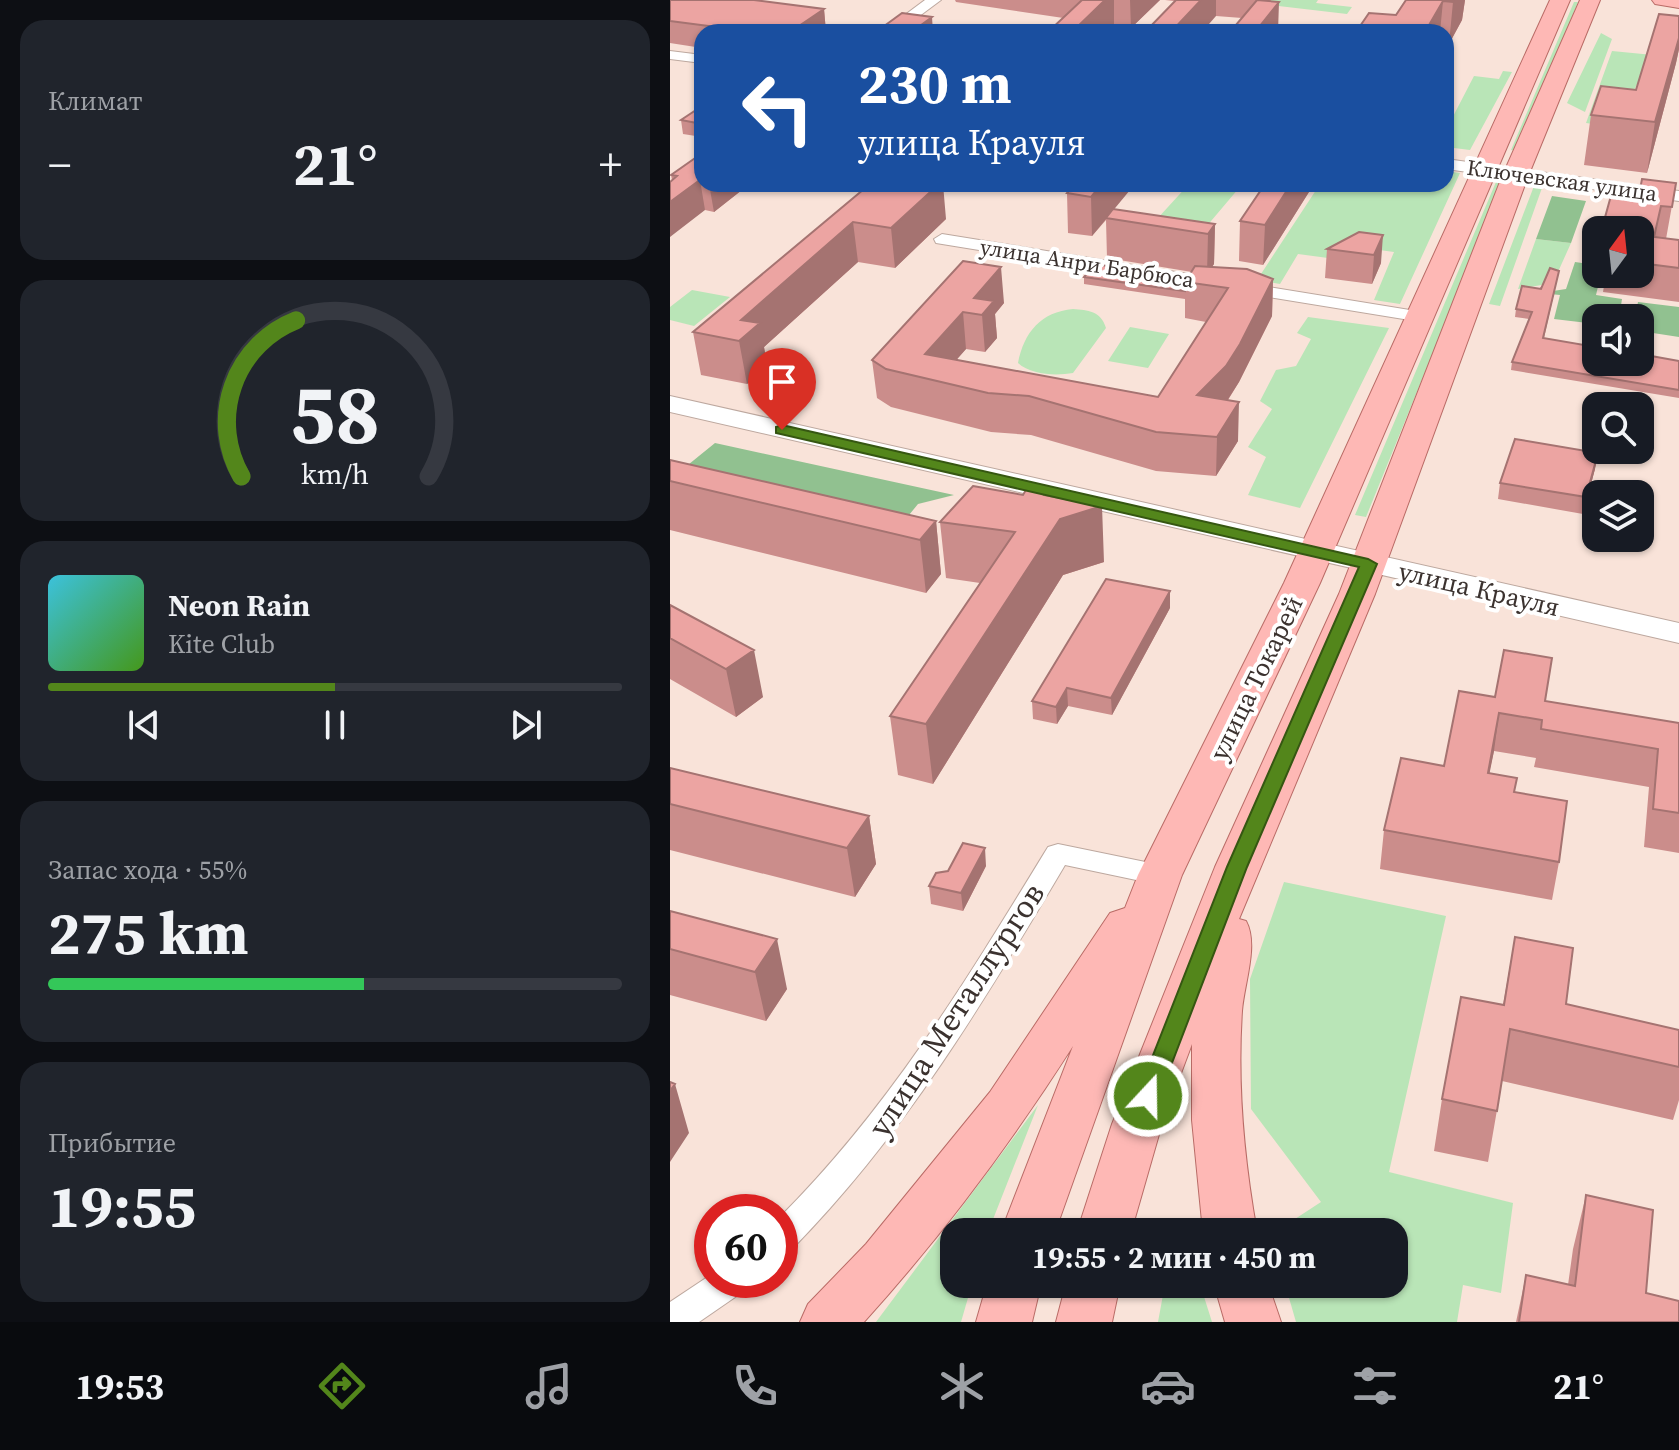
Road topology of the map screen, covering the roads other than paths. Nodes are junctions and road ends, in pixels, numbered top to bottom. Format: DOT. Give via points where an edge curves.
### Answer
graph roads {
  1 [pos="934,0"];
  2 [pos="1560,0"];
  3 [pos="1590,0"];
  4 [pos="1662,0"];
  5 [pos="1679,2"];
  6 [pos="900,24"];
  7 [pos="670,55"];
  8 [pos="694,58"];
  9 [pos="1454,165"];
  10 [pos="1485,170"];
  11 [pos="1516,174"];
  12 [pos="1679,196"];
  13 [pos="942,239"];
  14 [pos="1422,317"];
  15 [pos="670,404"];
  16 [pos="1315,552"];
  17 [pos="1368,564"];
  18 [pos="1679,633"];
  19 [pos="1237,867"];
  20 [pos="1156,886"];
  21 [pos="1033,1218"];
  22 [pos="1108,1218"];
  23 [pos="1228,1218"];
  24 [pos="798,1221"];
  25 [pos="705,1298"];
  26 [pos="1010,1298"];
  27 [pos="1090,1298"];
  28 [pos="1245,1298"];
  29 [pos="670,1322"];
  30 [pos="828,1322"];
  31 [pos="1004,1322"];
  32 [pos="1084,1322"];
  33 [pos="1253,1322"];
  1 -- 6 [label="street"];
  2 -- 10 [label="main road, улица Токарей"];
  3 -- 11 [label="main road"];
  4 -- 5 [label="main road"];
  7 -- 8 [label="street"];
  9 -- 10 [label="street, Ключевская улица"];
  10 -- 11 [label="street, Ключевская улица"];
  10 -- 14 [label="main road, улица Токарей"];
  11 -- 12 [label="street, Ключевская улица"];
  11 -- 17 [label="main road"];
  13 -- 14 [label="street, улица Анри Барбюса"];
  14 -- 16 [label="main road, улица Токарей"];
  15 -- 16 [label="main road, улица Крауля"];
  16 -- 17 [label="main road, улица Крауля"];
  16 -- 20 [label="main road, улица Токарей"];
  17 -- 18 [label="main road, улица Крауля"];
  17 -- 19 [label="main road"];
  19 -- 22 [label="main road" via="1137,1124"];
  19 -- 23 [label="main road" via="1212,1087"];
  20 -- 21 [label="main road, улица Токарей"];
  20 -- 24 [label="street, улица Металлургов" via="1110,862 1058,854 965,1008 883,1125"];
  20 -- 30 [label="main road" via="1120,931 1008,1106 885,1261"];
  25 -- 29 [label="street"];
  26 -- 31 [label="main road"];
  27 -- 32 [label="main road"];
  28 -- 33 [label="main road"];
}
